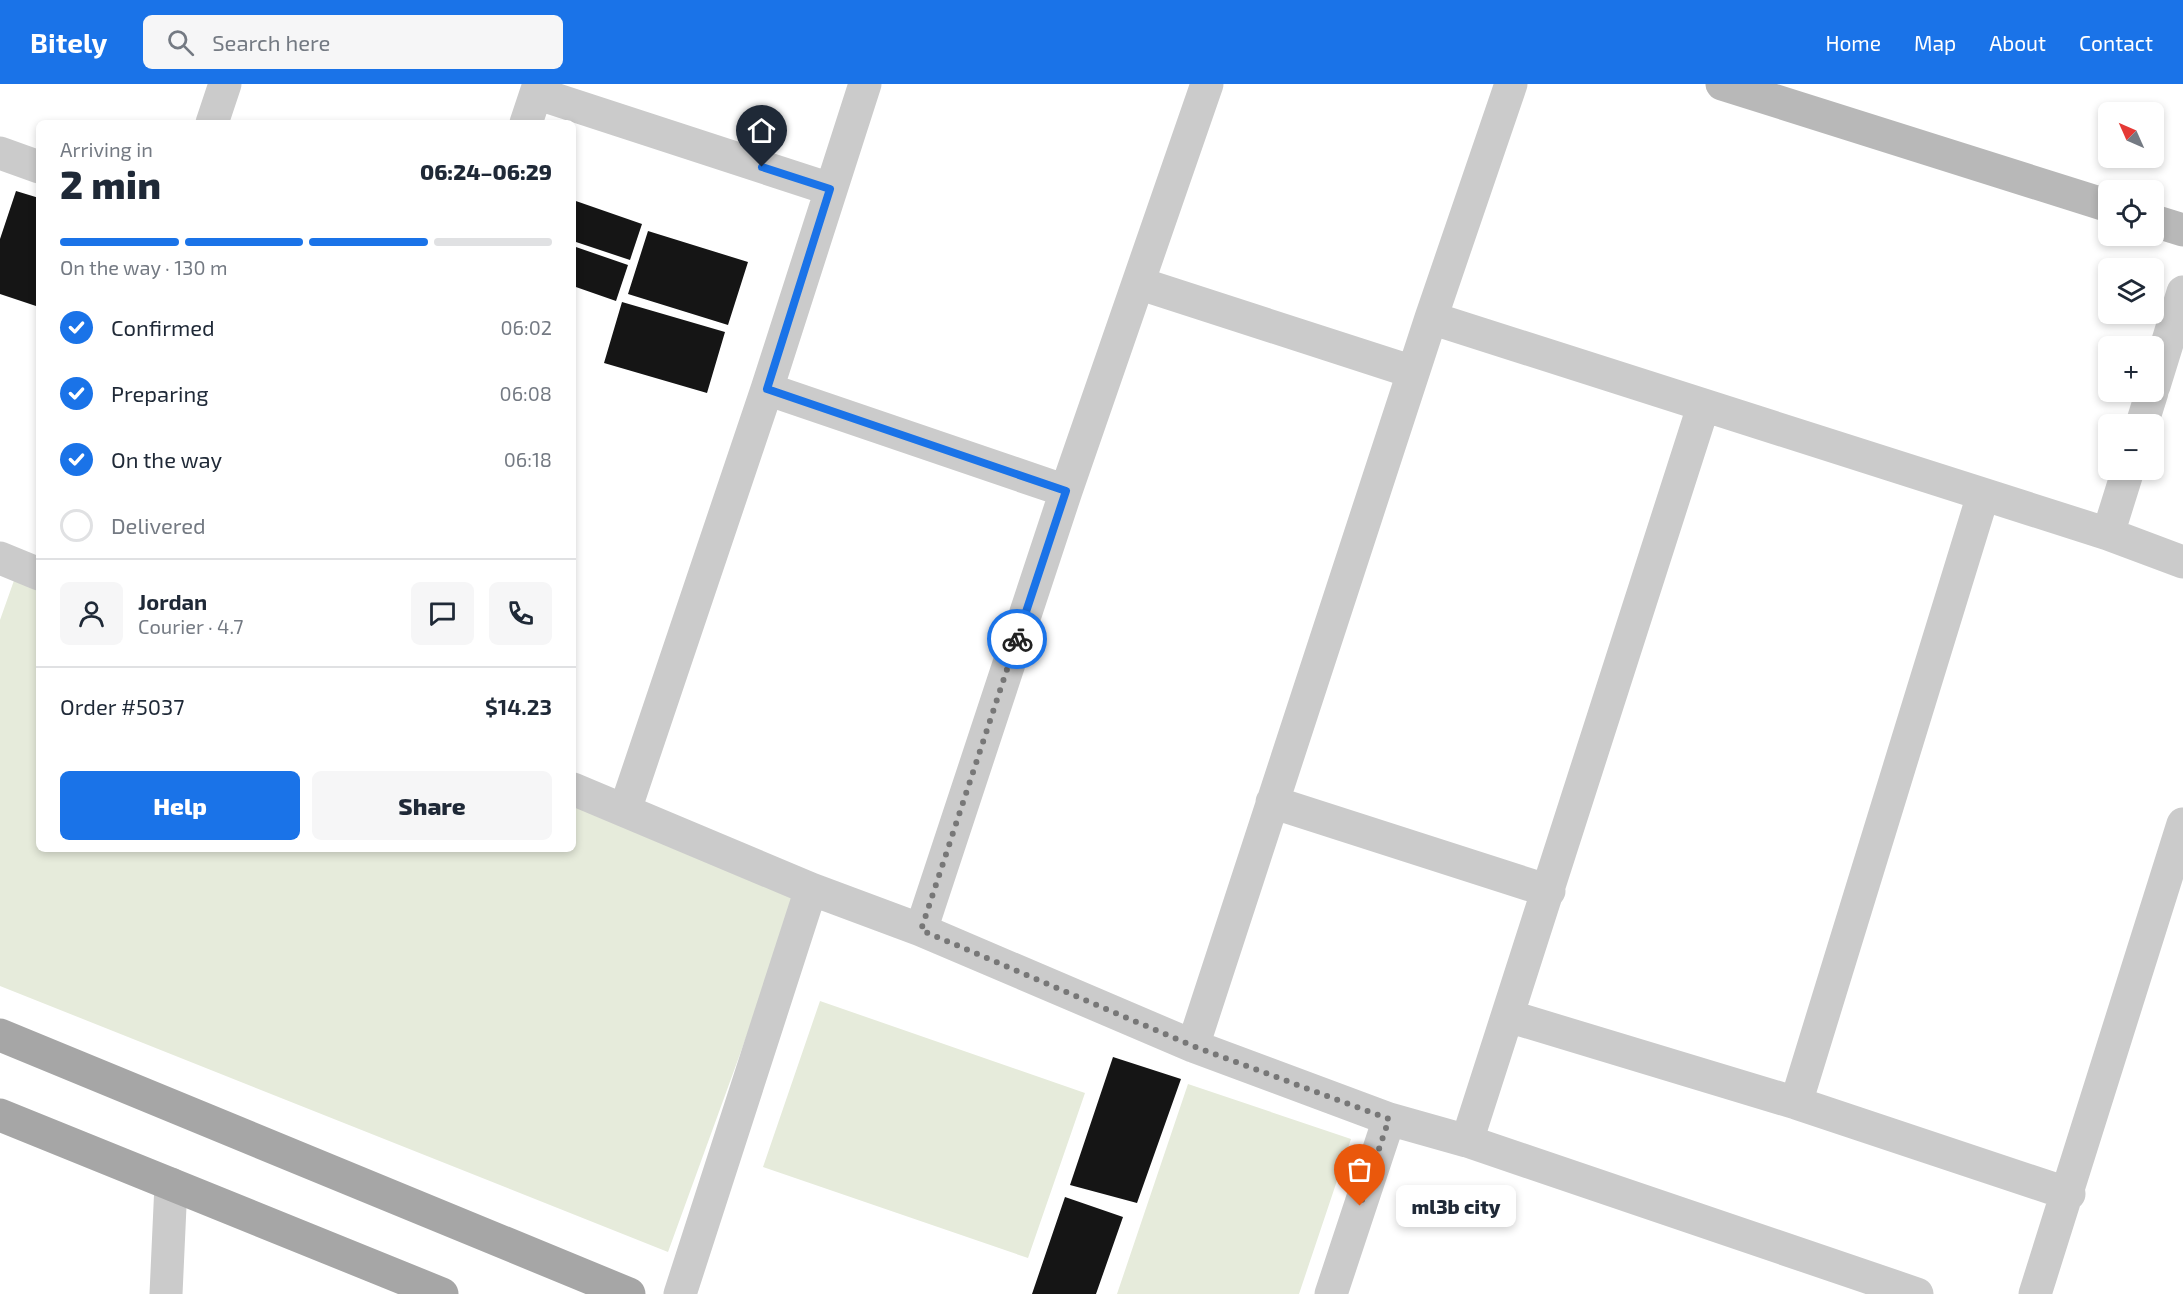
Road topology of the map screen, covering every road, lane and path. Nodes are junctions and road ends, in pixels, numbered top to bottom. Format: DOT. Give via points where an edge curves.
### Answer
graph roads {
  1 [pos="225,84"];
  2 [pos="865,84"];
  3 [pos="1207,84"];
  4 [pos="1511,84"];
  5 [pos="1722,84"];
  6 [pos="534,100"];
  7 [pos="213,120"];
  8 [pos="0,153"];
  9 [pos="36,166"];
  10 [pos="830,189"];
  11 [pos="2098,203"];
  12 [pos="2164,223"];
  13 [pos="2183,230"];
  14 [pos="1138,283"];
  15 [pos="2183,292"];
  16 [pos="1431,318"];
  17 [pos="2164,354"];
  18 [pos="1413,372"];
  19 [pos="767,389"];
  20 [pos="1703,407"];
  21 [pos="2125,480"];
  22 [pos="1066,491"];
  23 [pos="1983,495"];
  24 [pos="2108,534"];
  25 [pos="0,558"];
  26 [pos="2183,562"];
  27 [pos="36,573"];
  28 [pos="576,790"];
  29 [pos="1272,802"];
  30 [pos="625,810"];
  31 [pos="2183,824"];
  32 [pos="811,889"];
  33 [pos="1549,891"];
  34 [pos="921,930"];
  35 [pos="1508,1016"];
  36 [pos="0,1035"];
  37 [pos="1193,1046"];
  38 [pos="1796,1103"];
  39 [pos="0,1115"];
  40 [pos="1389,1119"];
  41 [pos="1467,1142"];
  42 [pos="171,1184"];
  43 [pos="2069,1194"];
  44 [pos="166,1294"];
  45 [pos="442,1294"];
  46 [pos="629,1294"];
  47 [pos="680,1294"];
  48 [pos="1331,1294"];
  49 [pos="1917,1294"];
  50 [pos="2035,1294"];
  1 -- 7 [label="street"];
  2 -- 10 [label="street"];
  3 -- 14 [label="street"];
  4 -- 16 [label="street"];
  5 -- 11 [label="street"];
  6 -- 10 [label="street"];
  8 -- 9 [label="street"];
  10 -- 19 [label="street"];
  12 -- 13 [label="street"];
  14 -- 18 [label="street"];
  14 -- 22 [label="street"];
  15 -- 17 [label="street"];
  16 -- 18 [label="street"];
  16 -- 20 [label="street"];
  18 -- 29 [label="street"];
  19 -- 22 [label="street"];
  19 -- 30 [label="street"];
  20 -- 23 [label="street"];
  20 -- 33 [label="street"];
  21 -- 24 [label="street"];
  22 -- 34 [label="street"];
  23 -- 24 [label="street"];
  23 -- 38 [label="street"];
  24 -- 26 [label="street"];
  25 -- 27 [label="street"];
  28 -- 30 [label="street"];
  29 -- 33 [label="street"];
  29 -- 37 [label="street"];
  30 -- 32 [label="street"];
  31 -- 43 [label="street"];
  32 -- 34 [label="street"];
  32 -- 47 [label="street"];
  33 -- 35 [label="street"];
  34 -- 37 [label="street"];
  35 -- 38 [label="street"];
  35 -- 41 [label="street"];
  36 -- 46 [label="main road"];
  37 -- 40 [label="street"];
  38 -- 43 [label="street"];
  39 -- 42 [label="main road"];
  40 -- 41 [label="street"];
  40 -- 48 [label="street"];
  41 -- 49 [label="street"];
  42 -- 44 [label="street"];
  42 -- 45 [label="main road"];
  43 -- 50 [label="street"];
}
